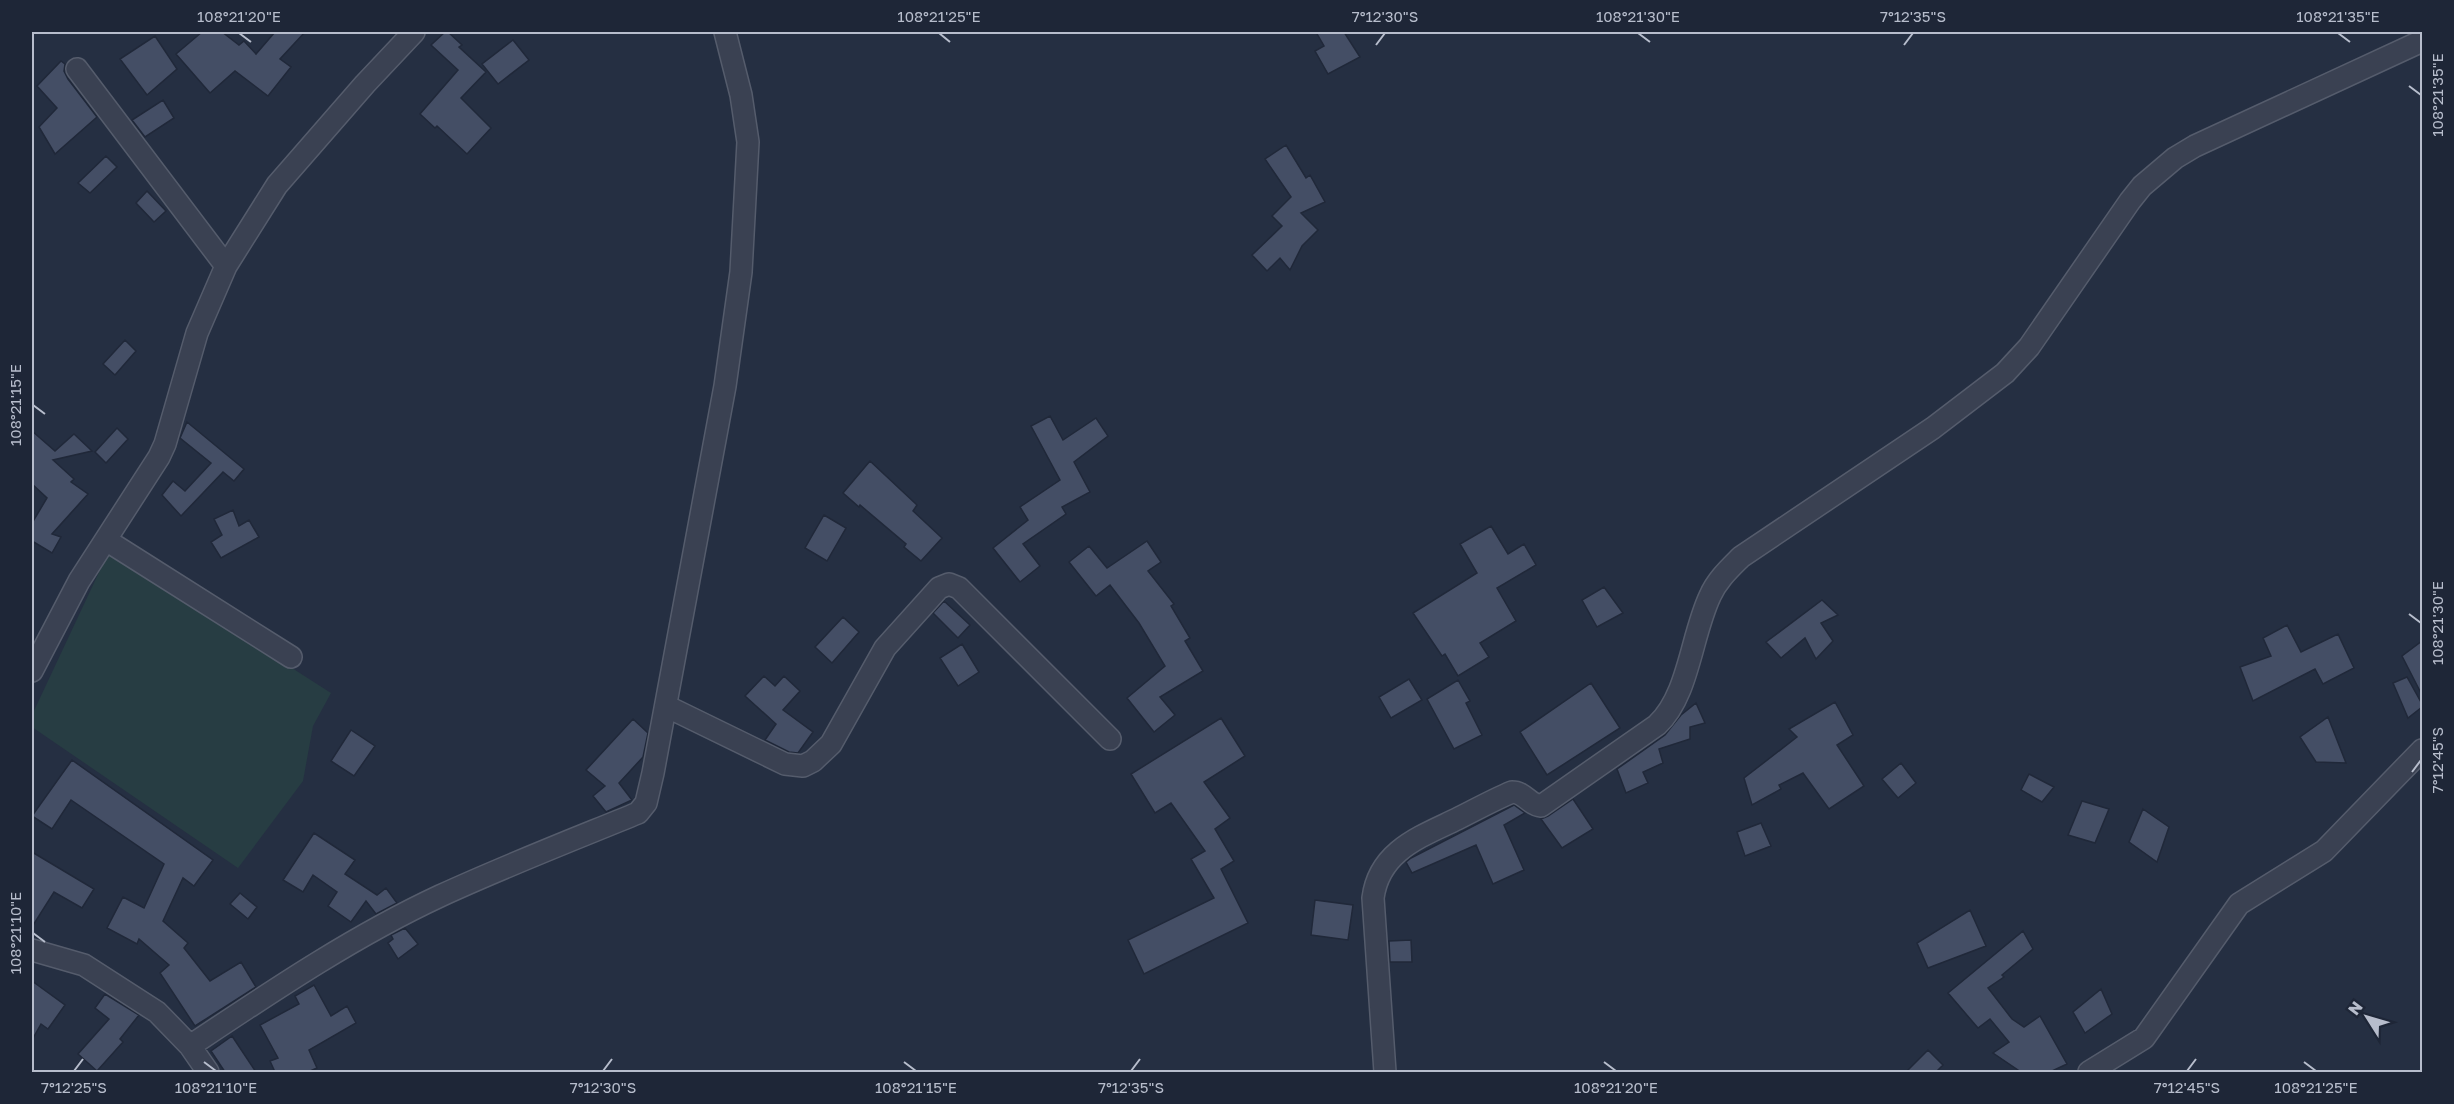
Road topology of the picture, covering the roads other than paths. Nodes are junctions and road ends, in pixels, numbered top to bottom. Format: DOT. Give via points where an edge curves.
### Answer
graph roads {
  1 [pos="414,32"];
  2 [pos="724,32"];
  3 [pos="2422,41"];
  4 [pos="77,69"];
  5 [pos="226,266"];
  6 [pos="106,540"];
  7 [pos="291,657"];
  8 [pos="32,670"];
  9 [pos="666,706"];
  10 [pos="1110,740"];
  11 [pos="2422,750"];
  12 [pos="32,950"];
  13 [pos="190,1046"];
  14 [pos="208,1072"];
  15 [pos="1385,1072"];
  16 [pos="2089,1072"];
  1 -- 5 [label="street" via="277,185"];
  2 -- 9 [label="street" via="741,95 748,142 741,272 725,386"];
  3 -- 15 [label="street" via="2195,146 2158,170 2130,201 2029,347 2005,373 1933,428 1741,556 1728,570 1709,598 1671,710 1657,725 1541,806 1512,792 1397,852 1375,880 1373,898"];
  4 -- 5 [label="street"];
  5 -- 6 [label="street" via="197,333 165,444"];
  6 -- 7 [label="street"];
  6 -- 8 [label="street" via="64,607"];
  9 -- 10 [label="street" via="777,761 803,766 831,744 891,639 939,588 950,584 959,588"];
  9 -- 13 [label="street" via="650,790 638,813 438,897 336,951"];
  11 -- 16 [label="street" via="2324,851 2239,904 2144,1038"];
  12 -- 13 [label="street" via="84,965 157,1012"];
  13 -- 14 [label="street"];
}
